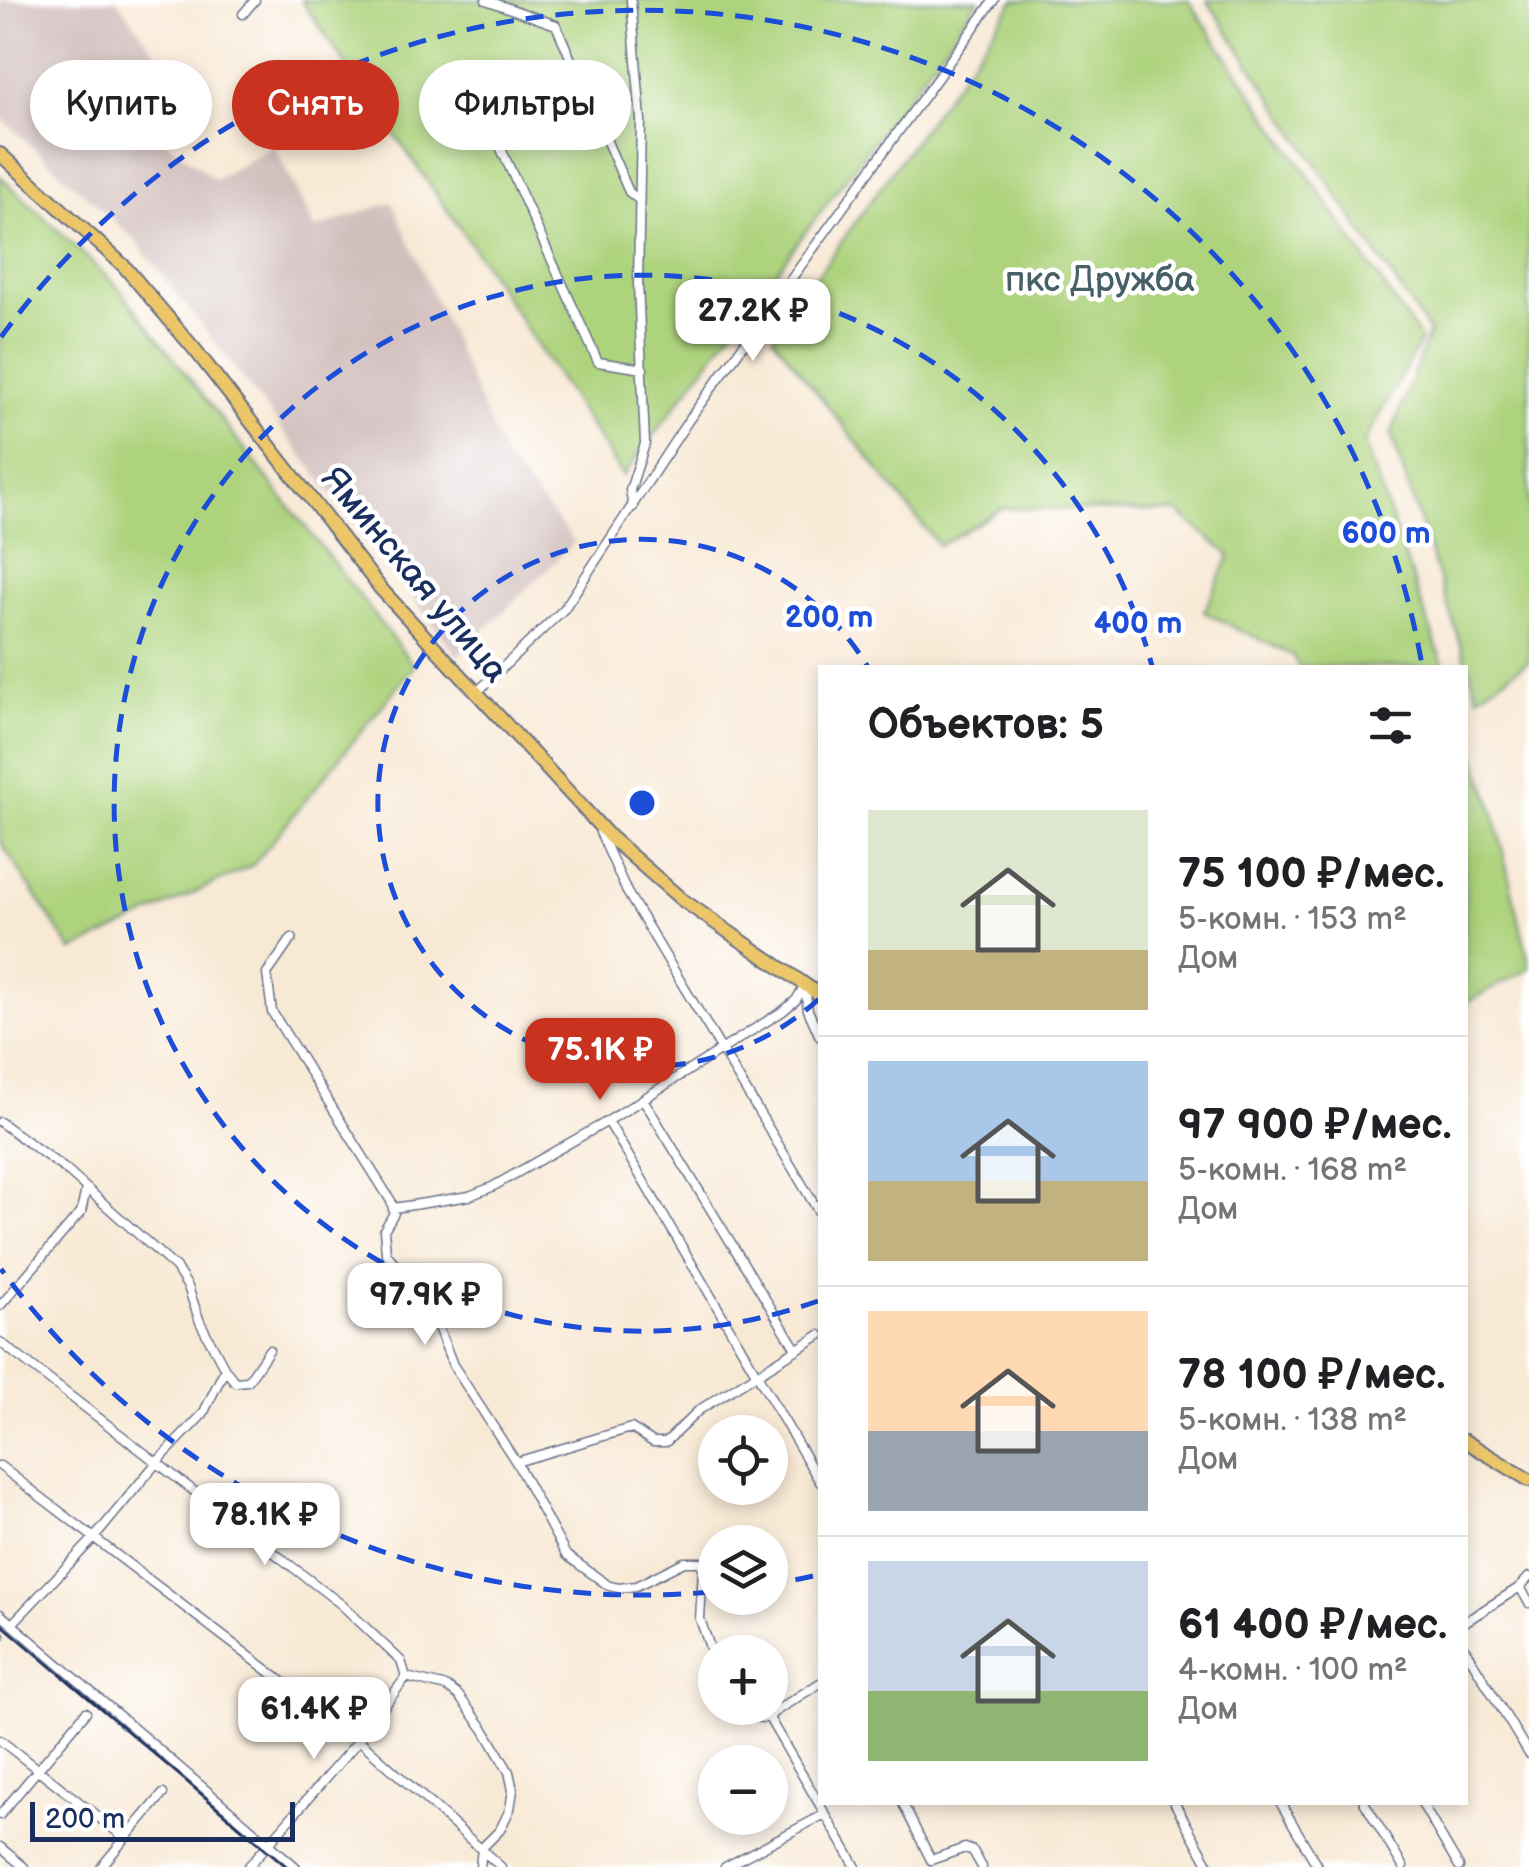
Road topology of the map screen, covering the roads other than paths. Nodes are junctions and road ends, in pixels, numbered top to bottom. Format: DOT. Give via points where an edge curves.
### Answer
graph roads {
  1 [pos="255,0"];
  2 [pos="486,0"];
  3 [pos="631,0"];
  4 [pos="994,0"];
  5 [pos="243,14"];
  6 [pos="502,150"];
  7 [pos="0,154"];
  8 [pos="639,200"];
  9 [pos="643,369"];
  10 [pos="633,507"];
  11 [pos="475,694"];
  12 [pos="595,822"];
  13 [pos="292,938"];
  14 [pos="805,985"];
  15 [pos="818,994"];
  16 [pos="818,1032"];
  17 [pos="722,1049"];
  18 [pos="643,1099"];
  19 [pos="608,1121"];
  20 [pos="0,1122"];
  21 [pos="86,1189"];
  22 [pos="394,1208"];
  23 [pos="818,1211"];
  24 [pos="0,1306"];
  25 [pos="818,1335"];
  26 [pos="0,1342"];
  27 [pos="269,1350"];
  28 [pos="796,1350"];
  29 [pos="226,1369"];
  30 [pos="756,1374"];
  31 [pos="1468,1443"];
  32 [pos="158,1461"];
  33 [pos="516,1462"];
  34 [pos="0,1466"];
  35 [pos="818,1479"];
  36 [pos="1529,1480"];
  37 [pos="95,1537"];
  38 [pos="1529,1577"];
  39 [pos="1520,1587"];
  40 [pos="1529,1603"];
  41 [pos="0,1614"];
  42 [pos="1468,1620"];
  43 [pos="12,1624"];
  44 [pos="706,1635"];
  45 [pos="1468,1654"];
  46 [pos="406,1677"];
  47 [pos="818,1684"];
  48 [pos="788,1703"];
  49 [pos="86,1712"];
  50 [pos="773,1725"];
  51 [pos="0,1740"];
  52 [pos="359,1740"];
  53 [pos="1529,1754"];
  54 [pos="38,1770"];
  55 [pos="163,1794"];
  56 [pos="818,1802"];
  57 [pos="820,1805"];
  58 [pos="903,1805"];
  59 [pos="1176,1805"];
  60 [pos="1282,1805"];
  61 [pos="1366,1805"];
  62 [pos="1423,1805"];
  63 [pos="825,1814"];
  64 [pos="0,1815"];
  65 [pos="125,1838"];
  66 [pos="268,1843"];
  67 [pos="0,1847"];
  68 [pos="482,1848"];
  69 [pos="24,1867"];
  70 [pos="101,1867"];
  71 [pos="248,1867"];
  72 [pos="296,1867"];
  73 [pos="480,1867"];
  74 [pos="501,1867"];
  75 [pos="726,1867"];
  76 [pos="856,1867"];
  77 [pos="982,1867"];
  78 [pos="1210,1867"];
  79 [pos="1318,1867"];
  80 [pos="1403,1867"];
  81 [pos="1459,1867"];
  1 -- 5 [label="street"];
  2 -- 8 [label="street" via="556,25 629,192"];
  3 -- 8 [label="street" via="641,120"];
  4 -- 10 [label="street" via="688,421"];
  6 -- 9 [label="street" via="598,362"];
  7 -- 11 [label="main road, Яминская улица" via="124,266 381,589"];
  8 -- 9 [label="street"];
  9 -- 10 [label="street" via="645,444 630,490"];
  10 -- 11 [label="street" via="564,609"];
  11 -- 12 [label="main road, Яминская улица"];
  12 -- 14 [label="main road, Яминская улица" via="681,899"];
  12 -- 17 [label="street" via="627,892"];
  13 -- 22 [label="street" via="267,974 272,1012"];
  14 -- 15 [label="main road, Яминская улица"];
  14 -- 16 [label="street"];
  14 -- 17 [label="street" via="790,1006"];
  17 -- 18 [label="street"];
  17 -- 23 [label="street"];
  18 -- 19 [label="street"];
  18 -- 28 [label="street"];
  19 -- 22 [label="street" via="478,1194"];
  19 -- 30 [label="street"];
  20 -- 21 [label="street"];
  21 -- 24 [label="street" via="82,1212"];
  21 -- 29 [label="street" via="180,1273"];
  22 -- 33 [label="street" via="384,1230 386,1253 425,1299 453,1365"];
  25 -- 28 [label="street"];
  26 -- 32 [label="street"];
  27 -- 29 [label="street" via="248,1381 235,1382"];
  28 -- 30 [label="street"];
  29 -- 32 [label="street" via="204,1414"];
  30 -- 33 [label="street" via="698,1410 666,1442 631,1428"];
  30 -- 35 [label="street"];
  31 -- 36 [label="main road"];
  32 -- 37 [label="street"];
  32 -- 46 [label="street" via="358,1618 401,1661"];
  33 -- 44 [label="street" via="566,1554 609,1586 636,1586 684,1562 700,1562"];
  34 -- 37 [label="street"];
  37 -- 43 [label="street"];
  37 -- 52 [label="street"];
  38 -- 39 [label="street"];
  39 -- 40 [label="street"];
  39 -- 42 [label="street"];
  41 -- 43 [label="street"];
  43 -- 66 [label="street"];
  45 -- 53 [label="street"];
  46 -- 52 [label="street"];
  46 -- 68 [label="street" via="447,1687 469,1706 509,1772 510,1809"];
  47 -- 48 [label="street"];
  49 -- 54 [label="street"];
  50 -- 56 [label="street"];
  51 -- 54 [label="street"];
  52 -- 66 [label="street"];
  52 -- 68 [label="street"];
  54 -- 64 [label="street"];
  54 -- 65 [label="street"];
  55 -- 65 [label="street"];
  57 -- 63 [label="street"];
  58 -- 77 [label="street" via="930,1860 962,1847"];
  59 -- 78 [label="street"];
  60 -- 79 [label="street"];
  61 -- 80 [label="street"];
  62 -- 81 [label="street"];
  63 -- 75 [label="street"];
  63 -- 76 [label="street"];
  65 -- 70 [label="street"];
  66 -- 71 [label="street"];
  66 -- 72 [label="street"];
  67 -- 69 [label="street"];
  68 -- 73 [label="street"];
  68 -- 74 [label="street"];
}
